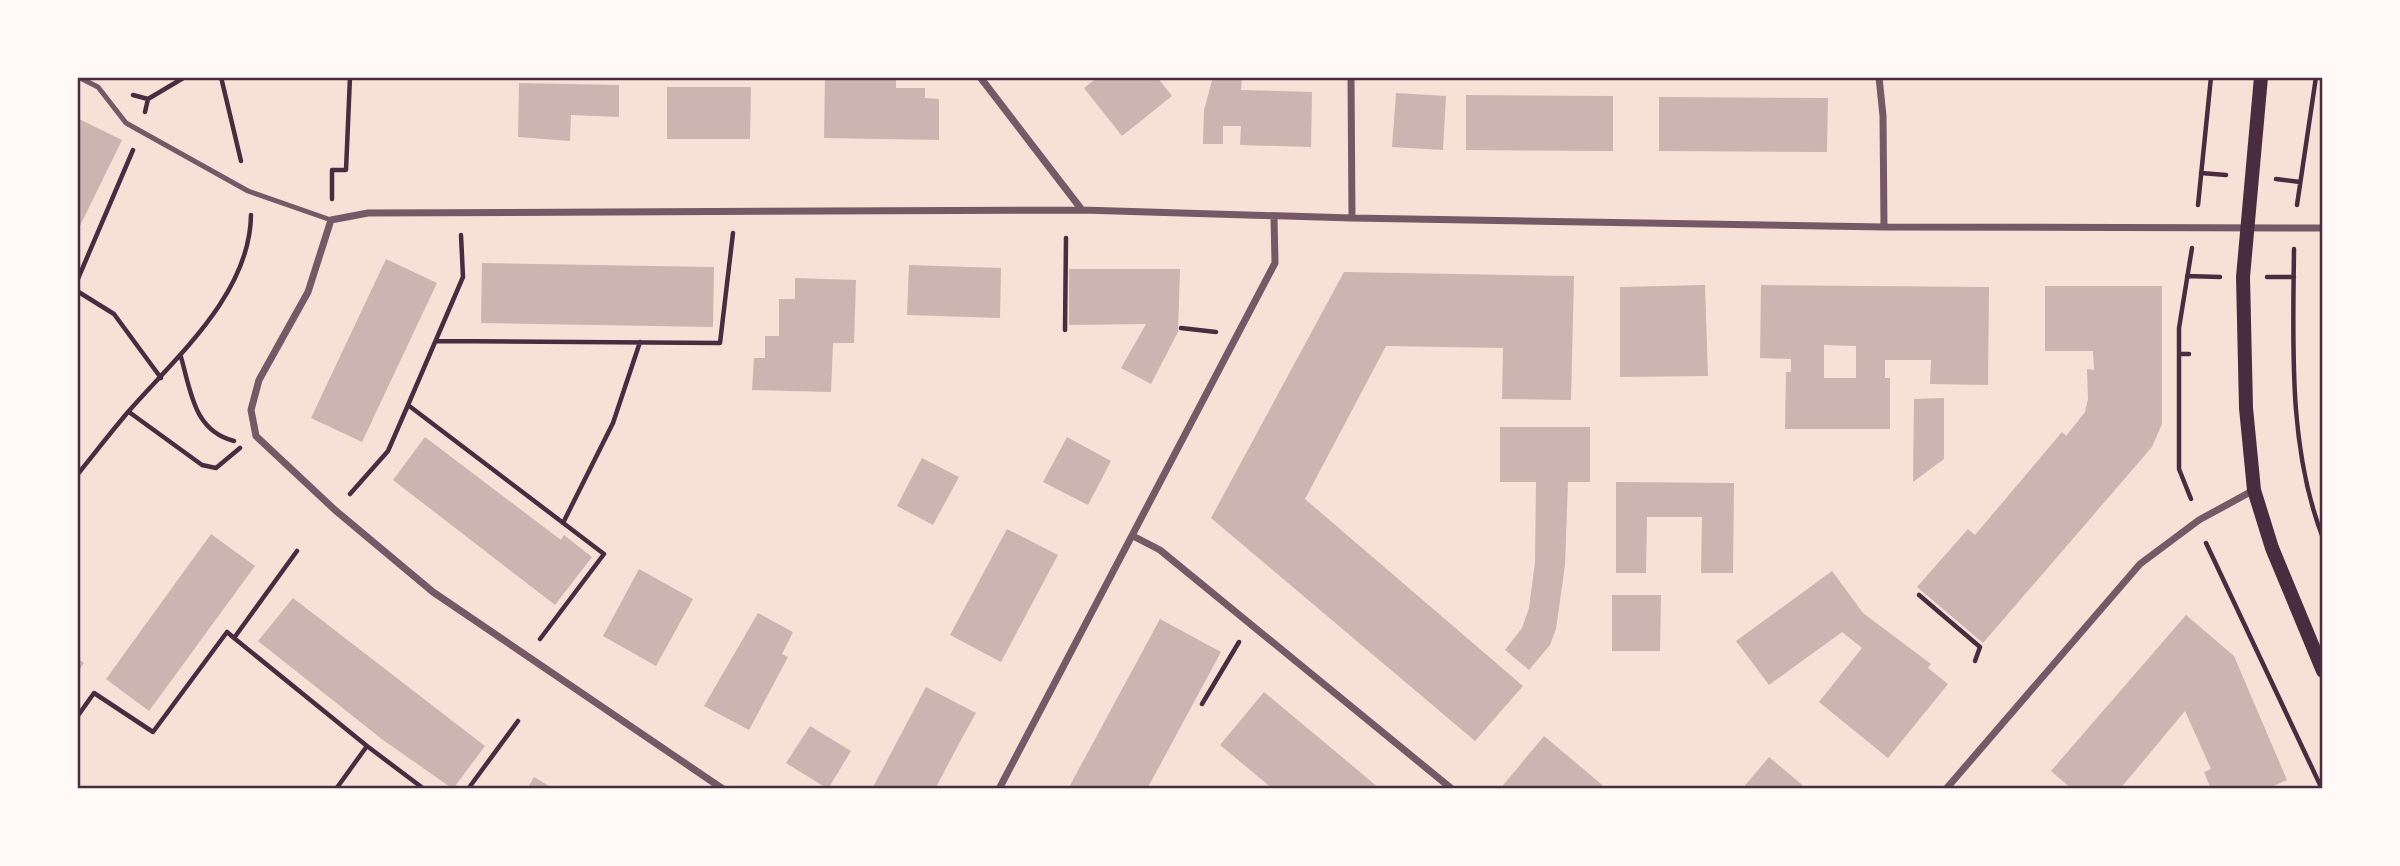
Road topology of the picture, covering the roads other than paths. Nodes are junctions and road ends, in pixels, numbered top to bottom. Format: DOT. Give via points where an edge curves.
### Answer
graph roads {
  1 [pos="78,77"];
  2 [pos="980,77"];
  3 [pos="1351,77"];
  4 [pos="1879,77"];
  5 [pos="2261,77"];
  6 [pos="1082,210"];
  7 [pos="1274,216"];
  8 [pos="1352,218"];
  9 [pos="331,220"];
  10 [pos="1884,227"];
  11 [pos="2323,228"];
  12 [pos="2247,229"];
  13 [pos="2254,490"];
  14 [pos="1133,536"];
  15 [pos="2323,671"];
  16 [pos="723,789"];
  17 [pos="999,789"];
  18 [pos="1452,789"];
  19 [pos="1946,789"];
  1 -- 9 [label="lane" via="98,87 126,122 141,131 248,191"];
  2 -- 6 [label="street"];
  3 -- 8 [label="street"];
  4 -- 10 [label="street"];
  5 -- 12 [label="main road"];
  6 -- 7 [label="street"];
  6 -- 9 [label="street" via="368,213"];
  7 -- 8 [label="street"];
  7 -- 14 [label="street" via="1275,263"];
  8 -- 10 [label="street"];
  9 -- 16 [label="street" via="308,292 259,380 250,410 256,436 433,593"];
  10 -- 12 [label="street"];
  11 -- 12 [label="street"];
  12 -- 13 [label="main road" via="2243,277 2246,408"];
  13 -- 15 [label="main road" via="2272,548"];
  13 -- 19 [label="street" via="2199,520 2140,564"];
  14 -- 17 [label="street"];
  14 -- 18 [label="street" via="1160,550"];
}
